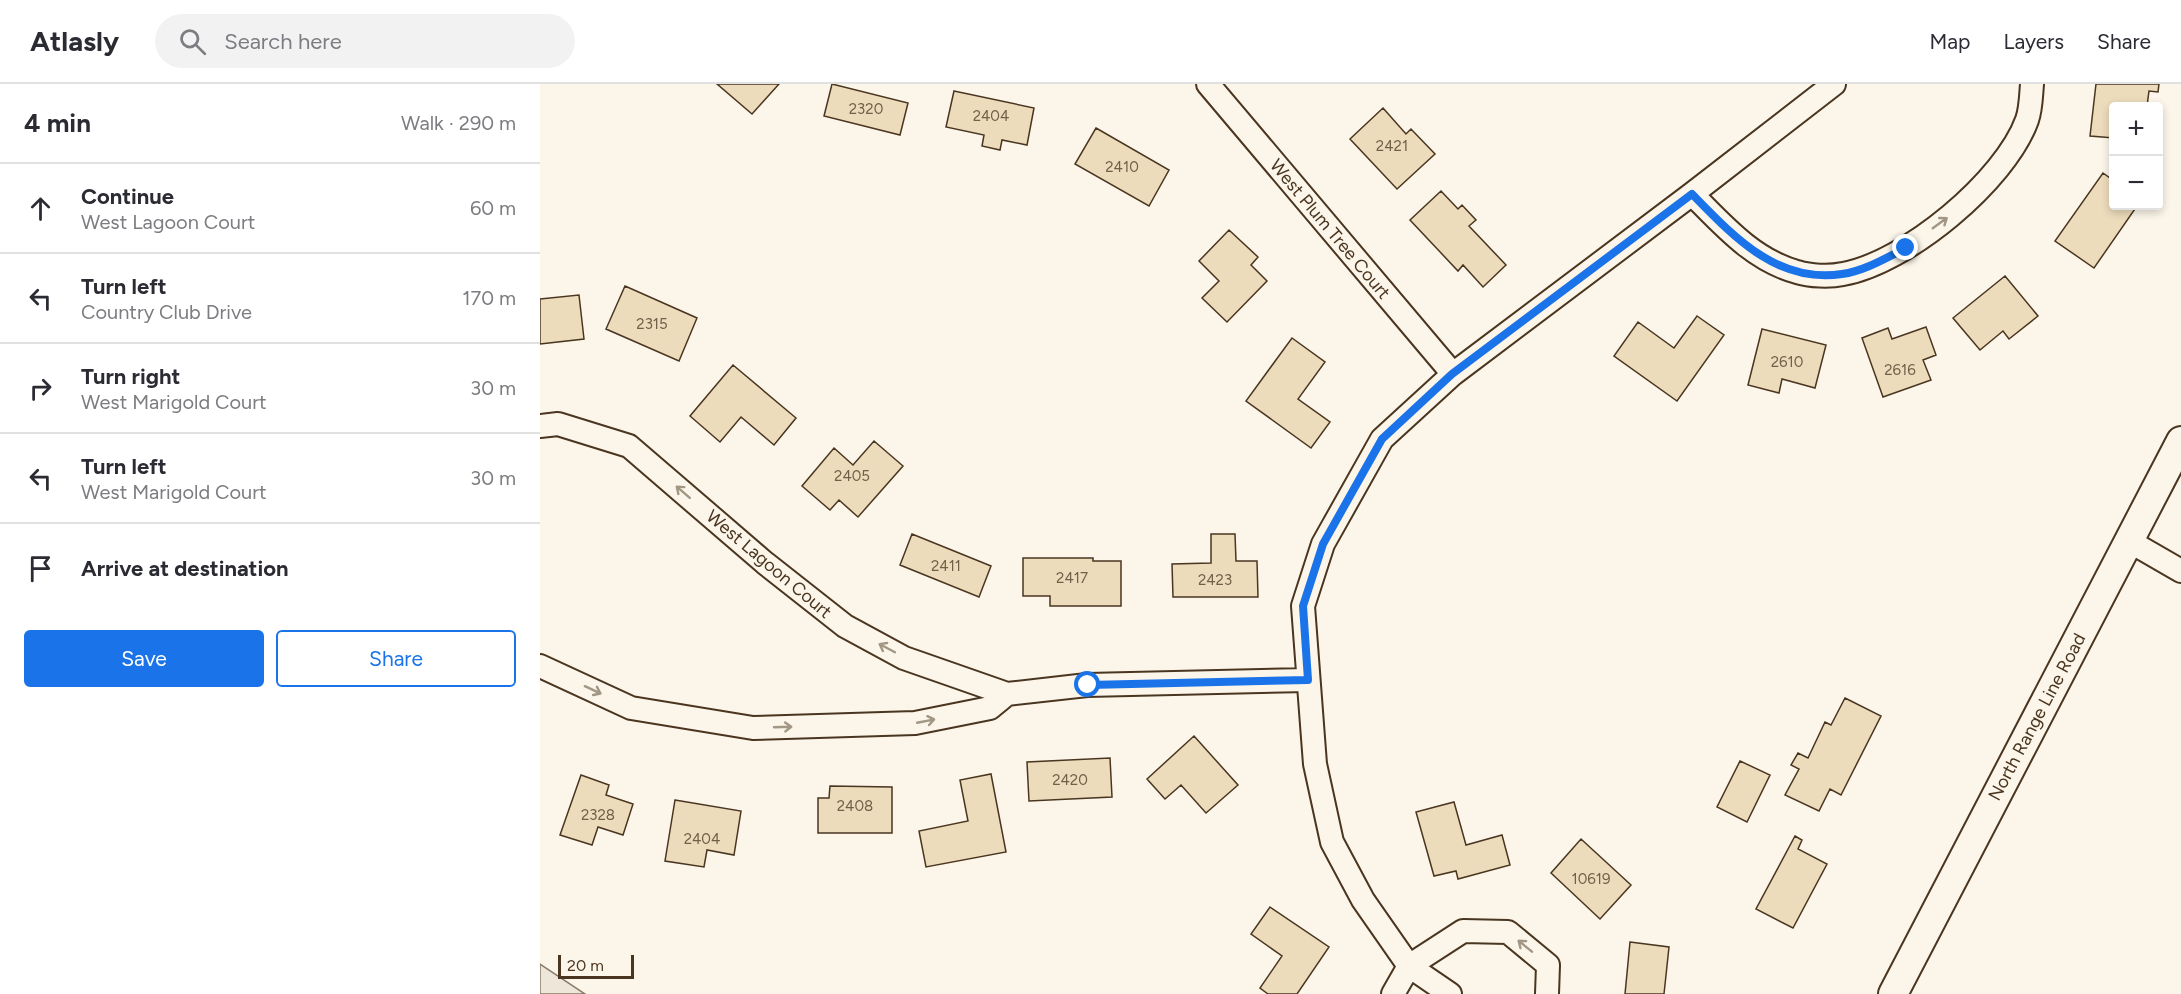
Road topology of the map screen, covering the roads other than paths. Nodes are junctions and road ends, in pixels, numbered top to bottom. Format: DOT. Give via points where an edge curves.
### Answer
graph roads {
  1 [pos="1208,84"];
  2 [pos="1834,84"];
  3 [pos="2032,84"];
  4 [pos="1692,194"];
  5 [pos="1452,374"];
  6 [pos="540,426"];
  7 [pos="2181,441"];
  8 [pos="2129,541"];
  9 [pos="2181,571"];
  10 [pos="540,666"];
  11 [pos="1308,680"];
  12 [pos="1007,694"];
  13 [pos="1409,966"];
  14 [pos="1393,994"];
  15 [pos="1450,994"];
  16 [pos="1547,994"];
  17 [pos="1893,994"];
  1 -- 5 [label="street, West Plum Tree Court"];
  2 -- 4 [label="street"];
  4 -- 3 [label="street, one-way" via="1768,262 1799,273 1843,274 1906,248 1964,203 1994,173 2028,119"];
  4 -- 5 [label="street"];
  5 -- 11 [label="street" via="1382,439 1323,544 1303,606"];
  12 -- 6 [label="street, West Lagoon Court, one-way" via="904,658 845,626 629,446 558,424"];
  7 -- 8 [label="street, North Range Line Road"];
  8 -- 9 [label="street"];
  8 -- 17 [label="street, North Range Line Road"];
  10 -- 12 [label="street, West Lagoon Court, one-way" via="631,708 753,728 915,723 990,708"];
  11 -- 12 [label="street, West Lagoon Court" via="1088,685"];
  11 -- 13 [label="street" via="1315,764 1332,842 1363,900"];
  13 -- 14 [label="street"];
  13 -- 15 [label="street"];
  16 -- 13 [label="street, one-way" via="1548,965 1508,932 1464,931"];
}
